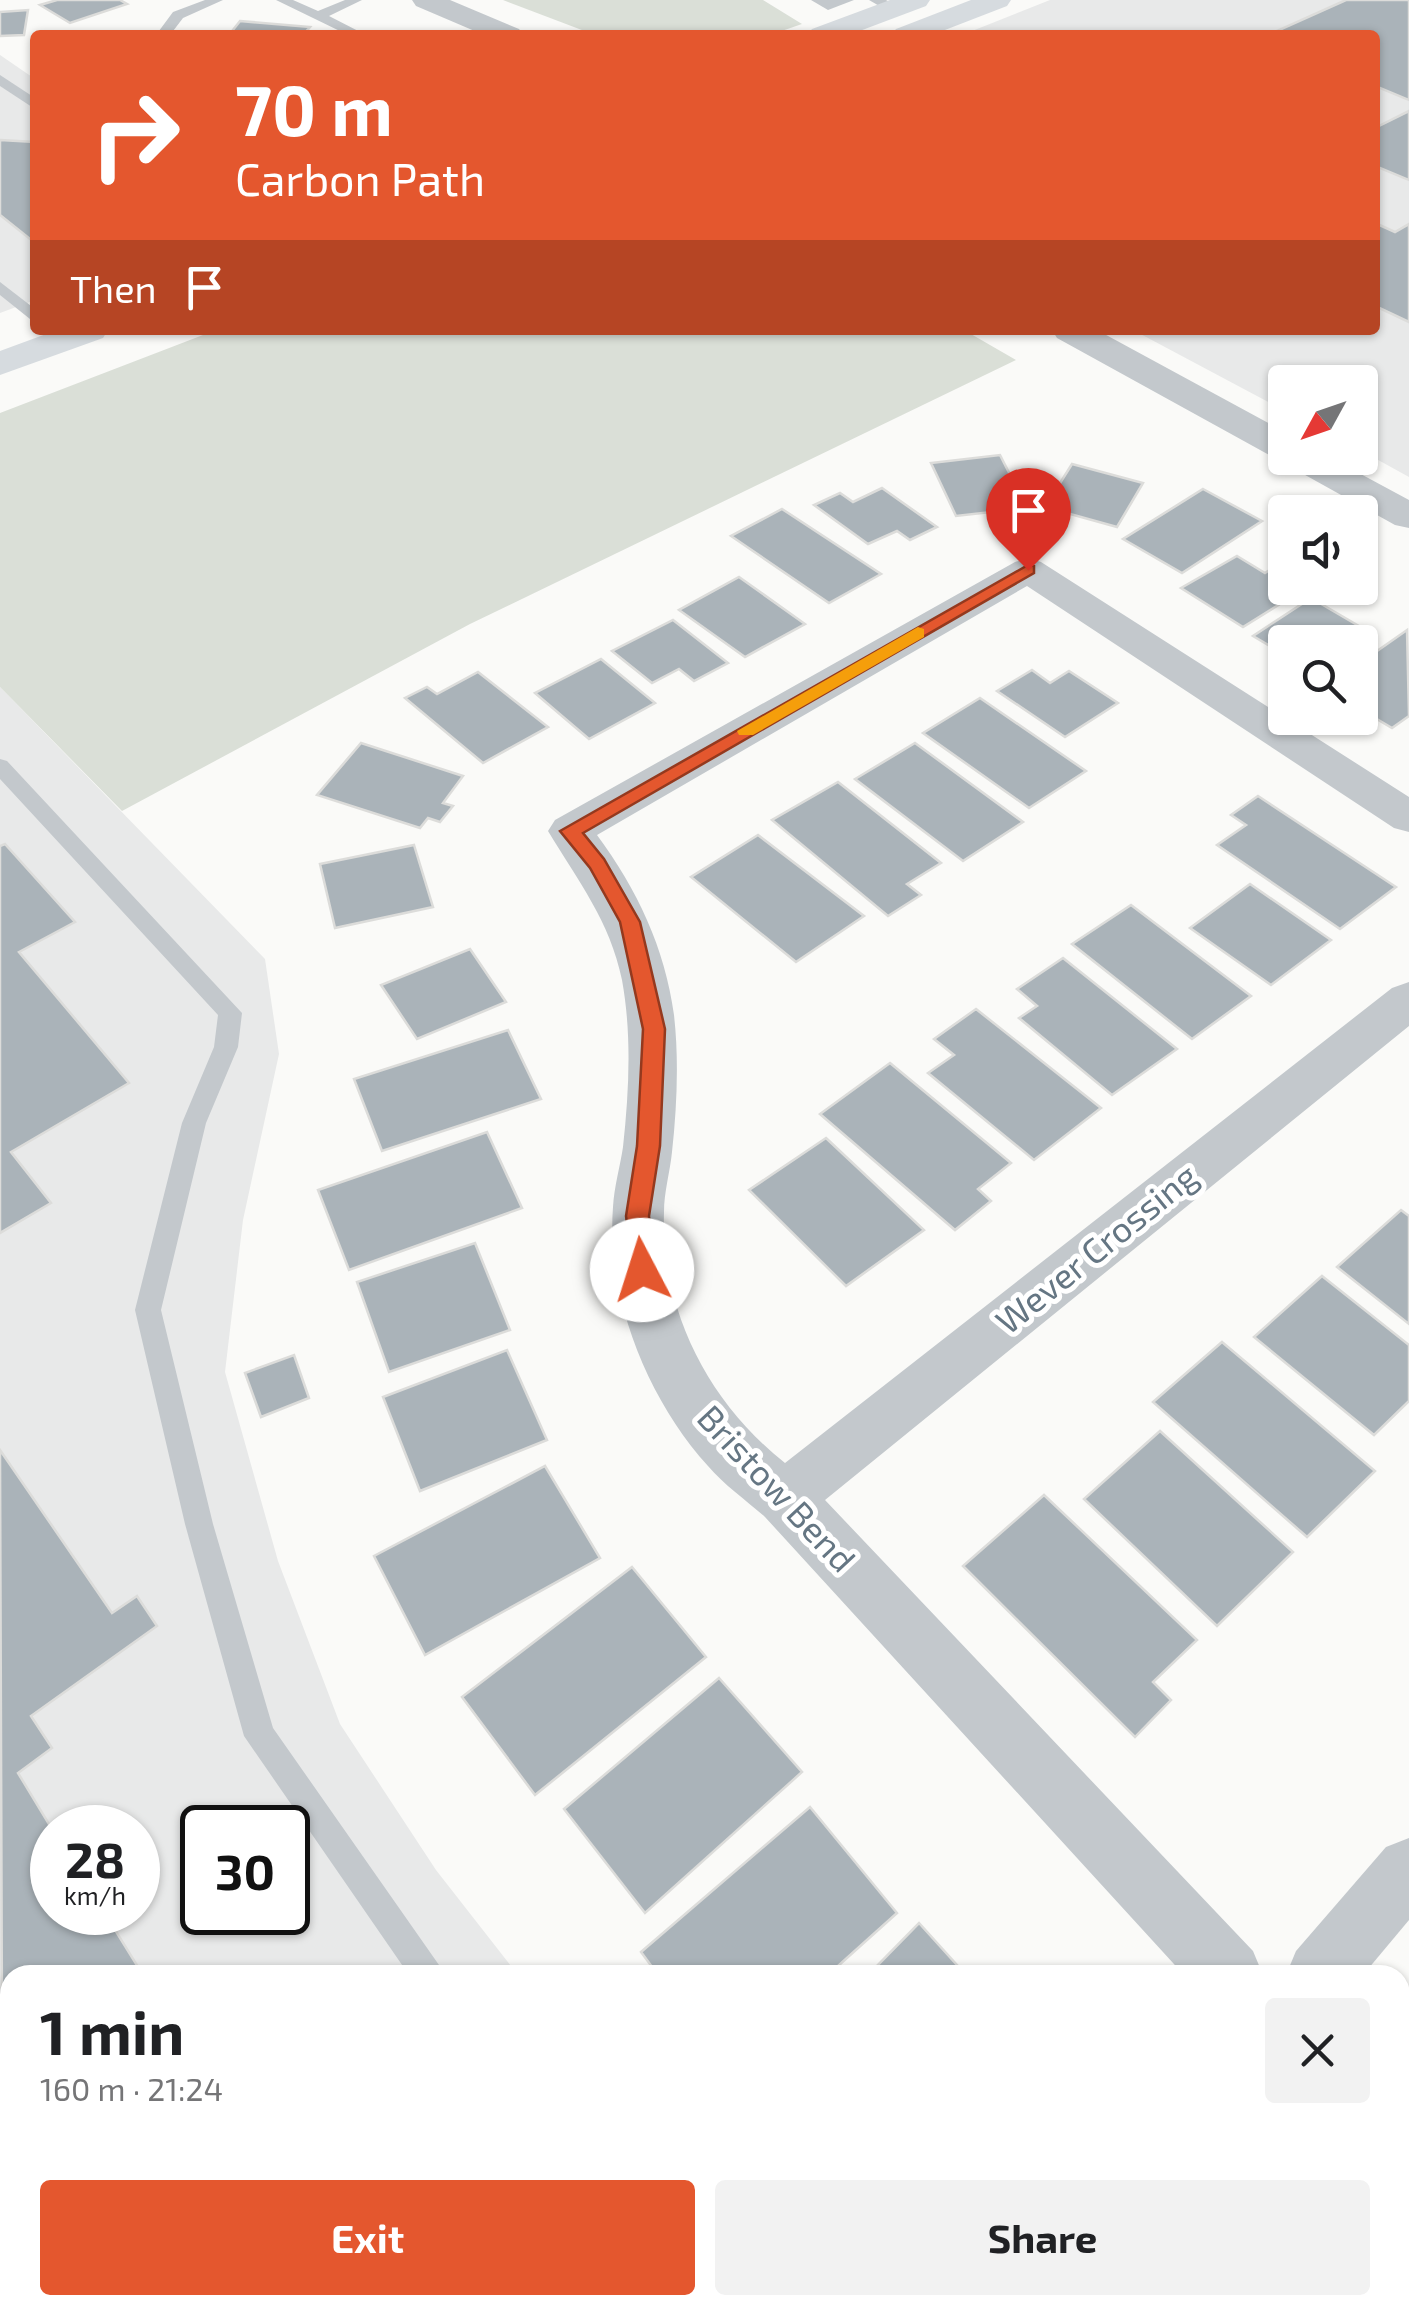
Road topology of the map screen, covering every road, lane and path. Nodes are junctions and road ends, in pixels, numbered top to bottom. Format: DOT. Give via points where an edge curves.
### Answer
graph roads {
  1 [pos="217,0"];
  2 [pos="282,0"];
  3 [pos="356,0"];
  4 [pos="817,0"];
  5 [pos="848,0"];
  6 [pos="997,0"];
  7 [pos="442,2"];
  8 [pos="898,11"];
  9 [pos="318,16"];
  10 [pos="166,30"];
  11 [pos="348,30"];
  12 [pos="498,30"];
  13 [pos="838,30"];
  14 [pos="0,79"];
  15 [pos="30,101"];
  16 [pos="0,286"];
  17 [pos="30,309"];
  18 [pos="49,335"];
  19 [pos="1079,335"];
  20 [pos="0,364"];
  21 [pos="1268,439"];
  22 [pos="1334,475"];
  23 [pos="1409,516"];
  24 [pos="0,766"];
  25 [pos="1409,817"];
  26 [pos="1409,1000"];
  27 [pos="785,1498"];
  28 [pos="1409,1870"];
  29 [pos="421,1965"];
  30 [pos="1220,1965"];
  31 [pos="1328,1965"];
  1 -- 10 [label="lane" via="178,14"];
  2 -- 9 [label="lane"];
  3 -- 9 [label="lane"];
  4 -- 5 [label="lane" via="828,6"];
  6 -- 8 [label="main road"];
  7 -- 12 [label="street"];
  8 -- 13 [label="main road"];
  9 -- 11 [label="lane"];
  14 -- 15 [label="lane"];
  16 -- 17 [label="lane"];
  18 -- 20 [label="main road"];
  19 -- 21 [label="street"];
  22 -- 23 [label="street"];
  24 -- 29 [label="lane" via="230,1013 226,1047 194,1123 148,1310 199,1524 260,1736"];
  25 -- 27 [label="street, Bristow Bend" via="1028,570 570,831 630,922 654,1029 638,1216 654,1318 703,1418 728,1450"];
  26 -- 27 [label="street, Wever Crossing"];
  27 -- 30 [label="street, Bristow Bend"];
  28 -- 31 [label="street"];
}
